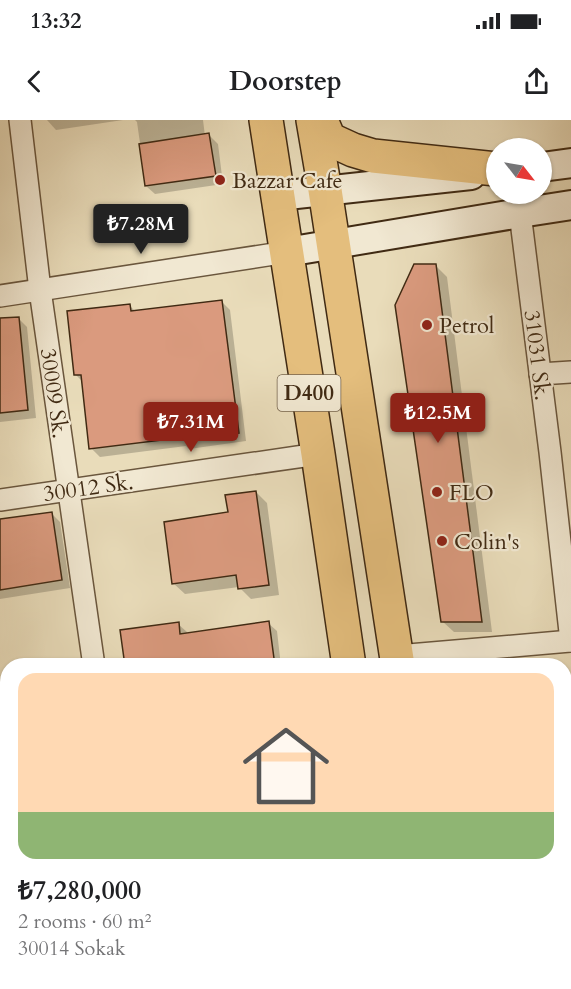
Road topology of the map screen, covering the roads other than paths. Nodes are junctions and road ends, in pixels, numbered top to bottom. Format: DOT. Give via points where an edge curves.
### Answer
graph roads {
  1 [pos="20,120"];
  2 [pos="266,120"];
  3 [pos="313,120"];
  4 [pos="321,120"];
  5 [pos="571,163"];
  6 [pos="552,166"];
  7 [pos="486,170"];
  8 [pos="486,172"];
  9 [pos="325,190"];
  10 [pos="278,196"];
  11 [pos="571,205"];
  12 [pos="520,213"];
  13 [pos="333,244"];
  14 [pos="287,252"];
  15 [pos="40,290"];
  16 [pos="0,296"];
  17 [pos="571,372"];
  18 [pos="540,374"];
  19 [pos="561,451"];
  20 [pos="318,454"];
  21 [pos="69,490"];
  22 [pos="0,500"];
  23 [pos="571,640"];
  24 [pos="93,658"];
  25 [pos="348,658"];
  26 [pos="398,658"];
  27 [pos="423,658"];
  1 -- 15 [label="street, 30009 Sk."];
  2 -- 10 [label="highway, D400"];
  3 -- 9 [label="highway, D400"];
  4 -- 7 [label="highway" via="329,139 353,150"];
  5 -- 6 [label="main road"];
  8 -- 9 [label="main road"];
  9 -- 10 [label="main road"];
  9 -- 13 [label="highway, D400"];
  10 -- 14 [label="highway, D400"];
  11 -- 12 [label="main road"];
  12 -- 13 [label="main road"];
  12 -- 18 [label="street, 31031 Sk."];
  13 -- 14 [label="main road"];
  13 -- 26 [label="highway, D400"];
  14 -- 15 [label="street"];
  14 -- 20 [label="highway, D400"];
  15 -- 16 [label="street"];
  15 -- 21 [label="street, 30009 Sk."];
  17 -- 18 [label="street"];
  18 -- 19 [label="street, 31031 Sk."];
  19 -- 23 [label="street, 31031 Sk."];
  20 -- 21 [label="street, 30012 Sk."];
  20 -- 25 [label="highway, D400"];
  21 -- 22 [label="street, 30012 Sk."];
  21 -- 24 [label="street, 30009 Sk."];
  23 -- 27 [label="street"];
}
